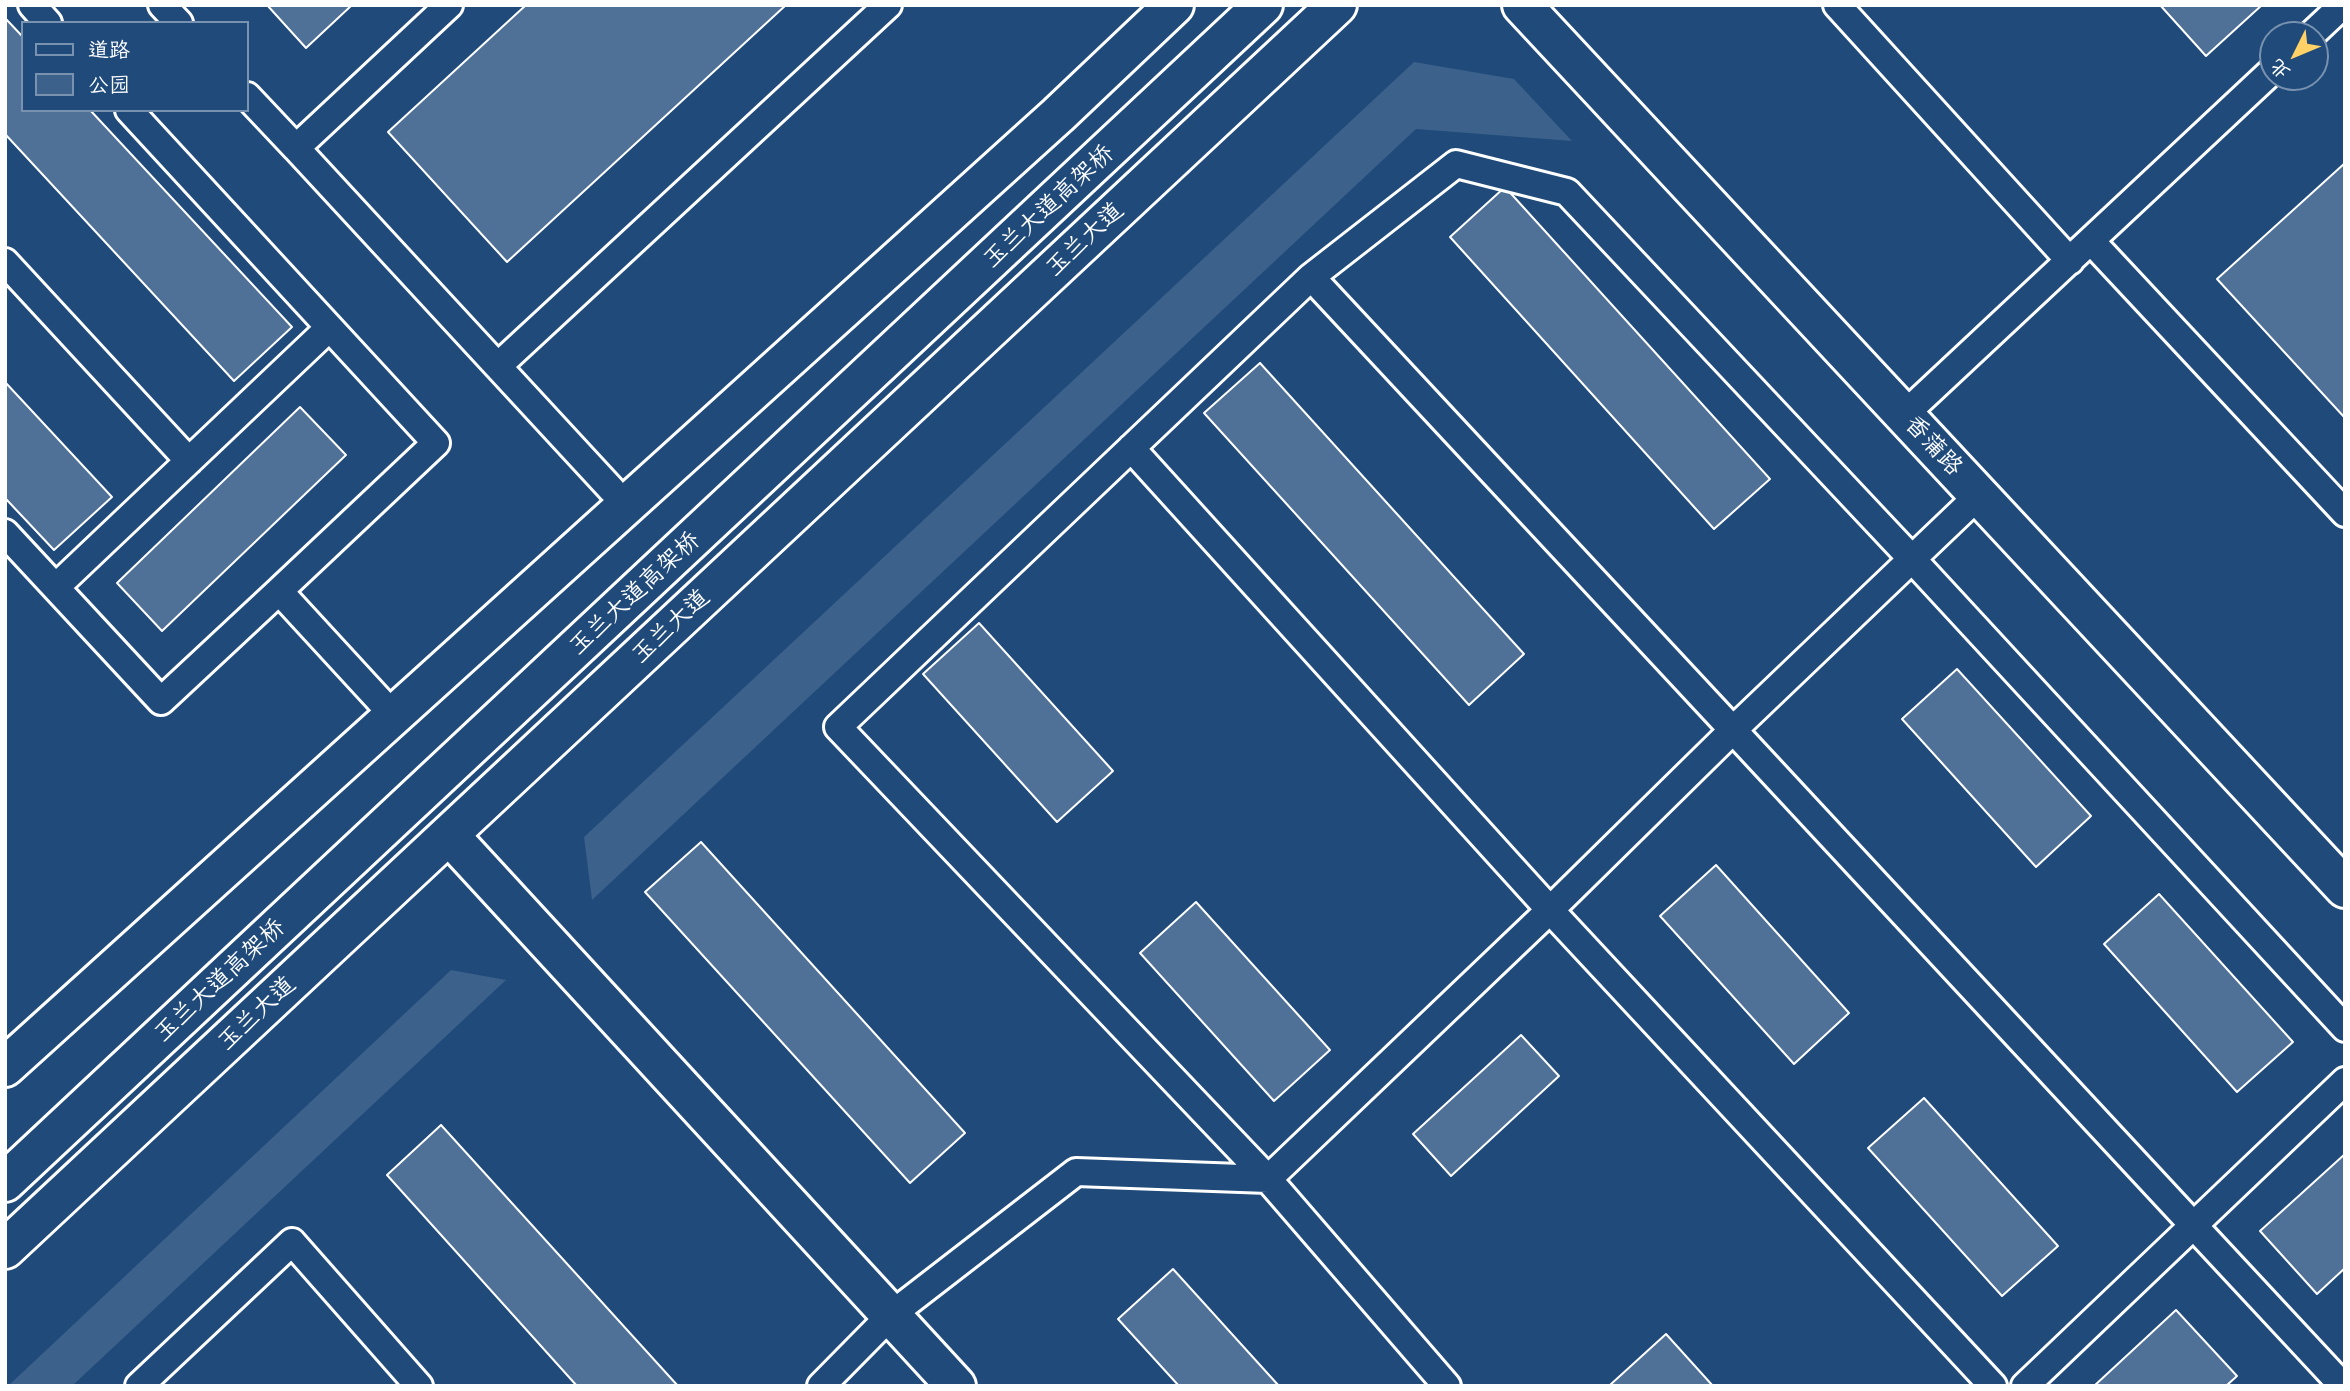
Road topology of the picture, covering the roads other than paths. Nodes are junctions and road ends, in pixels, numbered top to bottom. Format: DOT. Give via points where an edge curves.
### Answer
graph roads {
  1 [pos="32,5"];
  2 [pos="162,5"];
  3 [pos="449,5"];
  4 [pos="888,5"];
  5 [pos="1137,5"];
  6 [pos="1174,5"];
  7 [pos="1264,5"];
  8 [pos="1337,5"];
  9 [pos="1522,5"];
  10 [pos="1837,5"];
  11 [pos="46,21"];
  12 [pos="177,21"];
  13 [pos="2259,83"];
  14 [pos="248,97"];
  15 [pos="131,112"];
  16 [pos="296,148"];
  17 [pos="2091,241"];
  18 [pos="2070,261"];
  19 [pos="5,262"];
  20 [pos="1311,277"];
  21 [pos="329,328"];
  22 [pos="498,366"];
  23 [pos="1905,415"];
  24 [pos="1131,448"];
  25 [pos="189,461"];
  26 [pos="612,490"];
  27 [pos="1979,495"];
  28 [pos="2345,513"];
  29 [pos="5,533"];
  30 [pos="1912,559"];
  31 [pos="56,587"];
  32 [pos="279,591"];
  33 [pos="382,703"];
  34 [pos="1733,730"];
  35 [pos="449,835"];
  36 [pos="2345,888"];
  37 [pos="1550,910"];
  38 [pos="2345,1028"];
  39 [pos="5,1050"];
  40 [pos="5,1067"];
  41 [pos="2345,1081"];
  42 [pos="1268,1180"];
  43 [pos="5,1182"];
  44 [pos="2194,1226"];
  45 [pos="5,1249"];
  46 [pos="891,1315"];
  47 [pos="139,1386"];
  48 [pos="419,1386"];
  49 [pos="821,1386"];
  50 [pos="956,1386"];
  51 [pos="1447,1386"];
  52 [pos="1993,1386"];
  53 [pos="2025,1386"];
  54 [pos="2343,1386"];
  1 -- 11 [label="lane"];
  2 -- 12 [label="lane"];
  3 -- 16 [label="lane"];
  4 -- 22 [label="lane"];
  5 -- 26 [label="main road"];
  6 -- 40 [label="main road"];
  7 -- 43 [label="main road, 玉兰大道高架桥"];
  8 -- 35 [label="main road, 玉兰大道"];
  9 -- 23 [label="main road, 香蒲路"];
  10 -- 18 [label="lane"];
  13 -- 17 [label="lane"];
  14 -- 16 [label="lane"];
  15 -- 21 [label="lane"];
  16 -- 22 [label="lane"];
  17 -- 18 [label="lane"];
  17 -- 28 [label="lane"];
  18 -- 23 [label="lane"];
  19 -- 25 [label="lane"];
  20 -- 24 [label="lane"];
  20 -- 30 [label="lane" via="1456,164 1567,192"];
  20 -- 34 [label="lane"];
  21 -- 25 [label="lane"];
  21 -- 32 [label="lane" via="436,443"];
  22 -- 26 [label="lane"];
  23 -- 27 [label="main road, 香蒲路"];
  24 -- 37 [label="lane"];
  24 -- 42 [label="lane" via="838,727"];
  25 -- 31 [label="lane"];
  26 -- 33 [label="main road"];
  27 -- 30 [label="lane"];
  27 -- 36 [label="main road, 香蒲路"];
  29 -- 31 [label="lane"];
  30 -- 34 [label="lane"];
  30 -- 38 [label="lane"];
  31 -- 32 [label="lane" via="161,701"];
  32 -- 33 [label="lane"];
  33 -- 39 [label="main road"];
  34 -- 37 [label="lane"];
  34 -- 44 [label="lane"];
  35 -- 45 [label="main road, 玉兰大道"];
  35 -- 46 [label="main road"];
  37 -- 42 [label="lane"];
  37 -- 52 [label="lane"];
  41 -- 44 [label="lane"];
  42 -- 46 [label="lane" via="1076,1172"];
  42 -- 51 [label="lane"];
  44 -- 53 [label="lane"];
  44 -- 54 [label="lane"];
  46 -- 49 [label="lane"];
  46 -- 50 [label="main road"];
  47 -- 48 [label="lane" via="292,1242"];
}
